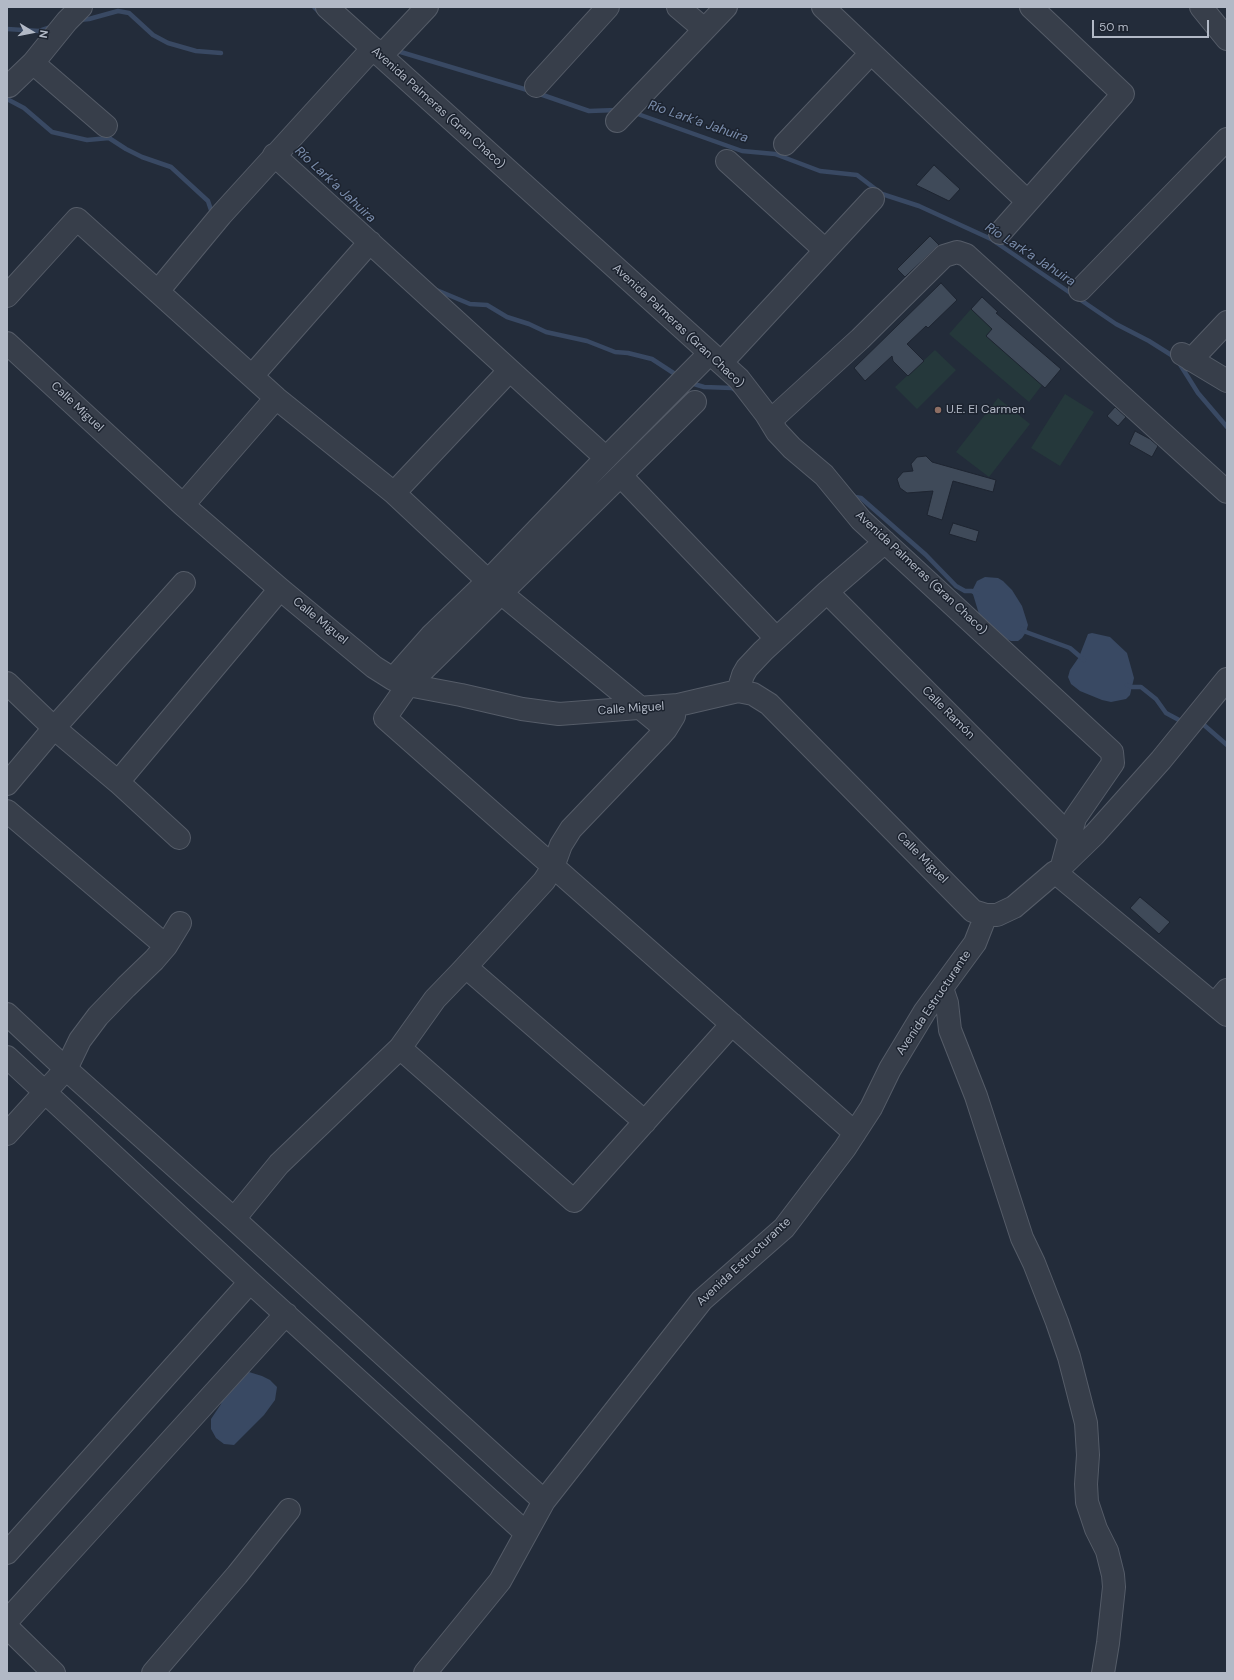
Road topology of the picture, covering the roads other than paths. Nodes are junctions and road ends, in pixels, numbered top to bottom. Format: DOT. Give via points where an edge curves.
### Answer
graph roads {
  1 [pos="81,7"];
  2 [pos="327,7"];
  3 [pos="427,7"];
  4 [pos="608,7"];
  5 [pos="678,7"];
  6 [pos="726,7"];
  7 [pos="824,7"];
  8 [pos="1030,7"];
  9 [pos="1201,7"];
  10 [pos="704,30"];
  11 [pos="1227,39"];
  12 [pos="377,52"];
  13 [pos="871,53"];
  14 [pos="33,63"];
  15 [pos="9,86"];
  16 [pos="536,86"];
  17 [pos="617,121"];
  18 [pos="106,126"];
  19 [pos="1227,139"];
  20 [pos="785,144"];
  21 [pos="274,155"];
  22 [pos="727,161"];
  23 [pos="873,199"];
  24 [pos="1027,201"];
  25 [pos="1000,233"];
  26 [pos="370,242"];
  27 [pos="825,250"];
  28 [pos="1080,290"];
  29 [pos="158,291"];
  30 [pos="7,296"];
  31 [pos="1227,322"];
  32 [pos="7,343"];
  33 [pos="716,358"];
  34 [pos="509,371"];
  35 [pos="252,376"];
  36 [pos="1227,381"];
  37 [pos="276,398"];
  38 [pos="695,402"];
  39 [pos="770,421"];
  40 [pos="606,458"];
  41 [pos="621,476"];
  42 [pos="1227,492"];
  43 [pos="394,494"];
  44 [pos="183,505"];
  45 [pos="885,542"];
  46 [pos="184,583"];
  47 [pos="495,587"];
  48 [pos="280,588"];
  49 [pos="826,592"];
  50 [pos="776,638"];
  51 [pos="1227,679"];
  52 [pos="401,682"];
  53 [pos="7,683"];
  54 [pos="738,691"];
  55 [pos="678,705"];
  56 [pos="642,708"];
  57 [pos="54,728"];
  58 [pos="666,729"];
  59 [pos="118,782"];
  60 [pos="7,784"];
  61 [pos="7,811"];
  62 [pos="1069,835"];
  63 [pos="179,838"];
  64 [pos="553,867"];
  65 [pos="1059,869"];
  66 [pos="986,915"];
  67 [pos="180,923"];
  68 [pos="166,946"];
  69 [pos="466,966"];
  70 [pos="942,988"];
  71 [pos="1223,1003"];
  72 [pos="7,1014"];
  73 [pos="732,1024"];
  74 [pos="400,1048"];
  75 [pos="7,1057"];
  76 [pos="66,1069"];
  77 [pos="44,1090"];
  78 [pos="645,1122"];
  79 [pos="855,1133"];
  80 [pos="7,1134"];
  81 [pos="234,1219"];
  82 [pos="250,1282"];
  83 [pos="286,1314"];
  84 [pos="544,1501"];
  85 [pos="289,1510"];
  86 [pos="526,1533"];
  87 [pos="7,1553"];
  88 [pos="7,1621"];
  89 [pos="7,1627"];
  90 [pos="54,1673"];
  91 [pos="153,1673"];
  92 [pos="424,1673"];
  93 [pos="1103,1673"];
  1 -- 14 [label="street"];
  2 -- 12 [label="street, Avenida Palmeras (Gran Chaco)"];
  3 -- 12 [label="street"];
  4 -- 16 [label="street"];
  5 -- 10 [label="street"];
  6 -- 10 [label="street"];
  7 -- 13 [label="street"];
  8 -- 24 [label="street" via="1123,94"];
  9 -- 11 [label="street"];
  10 -- 17 [label="street"];
  12 -- 21 [label="street"];
  12 -- 33 [label="street, Avenida Palmeras (Gran Chaco)"];
  13 -- 20 [label="street"];
  13 -- 24 [label="street"];
  14 -- 15 [label="street"];
  14 -- 18 [label="street"];
  19 -- 28 [label="street"];
  21 -- 26 [label="street"];
  21 -- 29 [label="street"];
  22 -- 27 [label="street"];
  23 -- 27 [label="street"];
  24 -- 25 [label="street"];
  26 -- 34 [label="street"];
  26 -- 35 [label="street"];
  27 -- 33 [label="street"];
  29 -- 30 [label="street" via="77,219"];
  29 -- 35 [label="street"];
  31 -- 36 [label="street" via="1186,357"];
  32 -- 44 [label="street, Calle Miguel"];
  33 -- 39 [label="street, Avenida Palmeras (Gran Chaco)" via="739,379"];
  33 -- 40 [label="street"];
  34 -- 40 [label="street"];
  34 -- 43 [label="street"];
  35 -- 37 [label="street"];
  37 -- 43 [label="street"];
  37 -- 44 [label="street"];
  38 -- 41 [label="street"];
  39 -- 42 [label="street" via="860,339 944,256 957,252 966,255"];
  39 -- 45 [label="street, Avenida Palmeras (Gran Chaco)" via="792,448 824,475 861,520"];
  40 -- 47 [label="street"];
  41 -- 47 [label="street"];
  41 -- 50 [label="street"];
  43 -- 47 [label="street"];
  44 -- 48 [label="street, Calle Miguel"];
  45 -- 49 [label="street"];
  45 -- 62 [label="street, Avenida Palmeras (Gran Chaco)" via="1112,752 1113,763 1075,818"];
  46 -- 57 [label="street"];
  47 -- 52 [label="street" via="430,636"];
  47 -- 56 [label="street"];
  48 -- 52 [label="street, Calle Miguel" via="374,667"];
  48 -- 59 [label="street"];
  49 -- 50 [label="street"];
  49 -- 62 [label="street, Calle Ramón"];
  50 -- 54 [label="street" via="748,668"];
  51 -- 65 [label="street" via="1161,760 1094,835"];
  52 -- 56 [label="street, Calle Miguel" via="559,714"];
  52 -- 64 [label="street" via="385,718"];
  53 -- 57 [label="street"];
  54 -- 55 [label="street, Calle Miguel"];
  54 -- 66 [label="street, Calle Miguel" via="753,694 769,704 973,911"];
  55 -- 56 [label="street, Calle Miguel"];
  55 -- 58 [label="street"];
  56 -- 58 [label="street"];
  57 -- 59 [label="street"];
  57 -- 60 [label="street"];
  58 -- 64 [label="street" via="571,829 561,845"];
  59 -- 63 [label="street"];
  61 -- 68 [label="street"];
  62 -- 65 [label="street, Avenida Palmeras (Gran Chaco)"];
  64 -- 69 [label="street" via="544,881"];
  64 -- 73 [label="street"];
  65 -- 66 [label="street" via="1014,907 997,915"];
  65 -- 71 [label="street"];
  66 -- 70 [label="street, Avenida Estructurante" via="975,943"];
  67 -- 68 [label="street"];
  68 -- 76 [label="street" via="98,1016 80,1040"];
  69 -- 74 [label="street" via="435,999"];
  69 -- 78 [label="street"];
  70 -- 79 [label="street, Avenida Estructurante" via="890,1069 871,1108"];
  70 -- 93 [label="street" via="947,1003 950,1030 976,1096 1022,1238 1069,1356 1086,1423 1087,1502 1093,1522 1107,1551 1114,1586"];
  72 -- 76 [label="street"];
  73 -- 78 [label="street"];
  73 -- 79 [label="street"];
  74 -- 78 [label="street" via="574,1201"];
  74 -- 81 [label="street" via="279,1164"];
  75 -- 77 [label="street"];
  76 -- 77 [label="street"];
  76 -- 81 [label="street"];
  77 -- 80 [label="street"];
  77 -- 82 [label="street"];
  79 -- 84 [label="street, Avenida Estructurante" via="784,1228 702,1300"];
  81 -- 84 [label="street"];
  82 -- 83 [label="street"];
  82 -- 87 [label="street"];
  83 -- 86 [label="street"];
  83 -- 88 [label="street"];
  84 -- 86 [label="street, Avenida Estructurante"];
  85 -- 91 [label="street"];
  86 -- 92 [label="street, Avenida Estructurante" via="500,1582"];
  89 -- 90 [label="street"];
}
